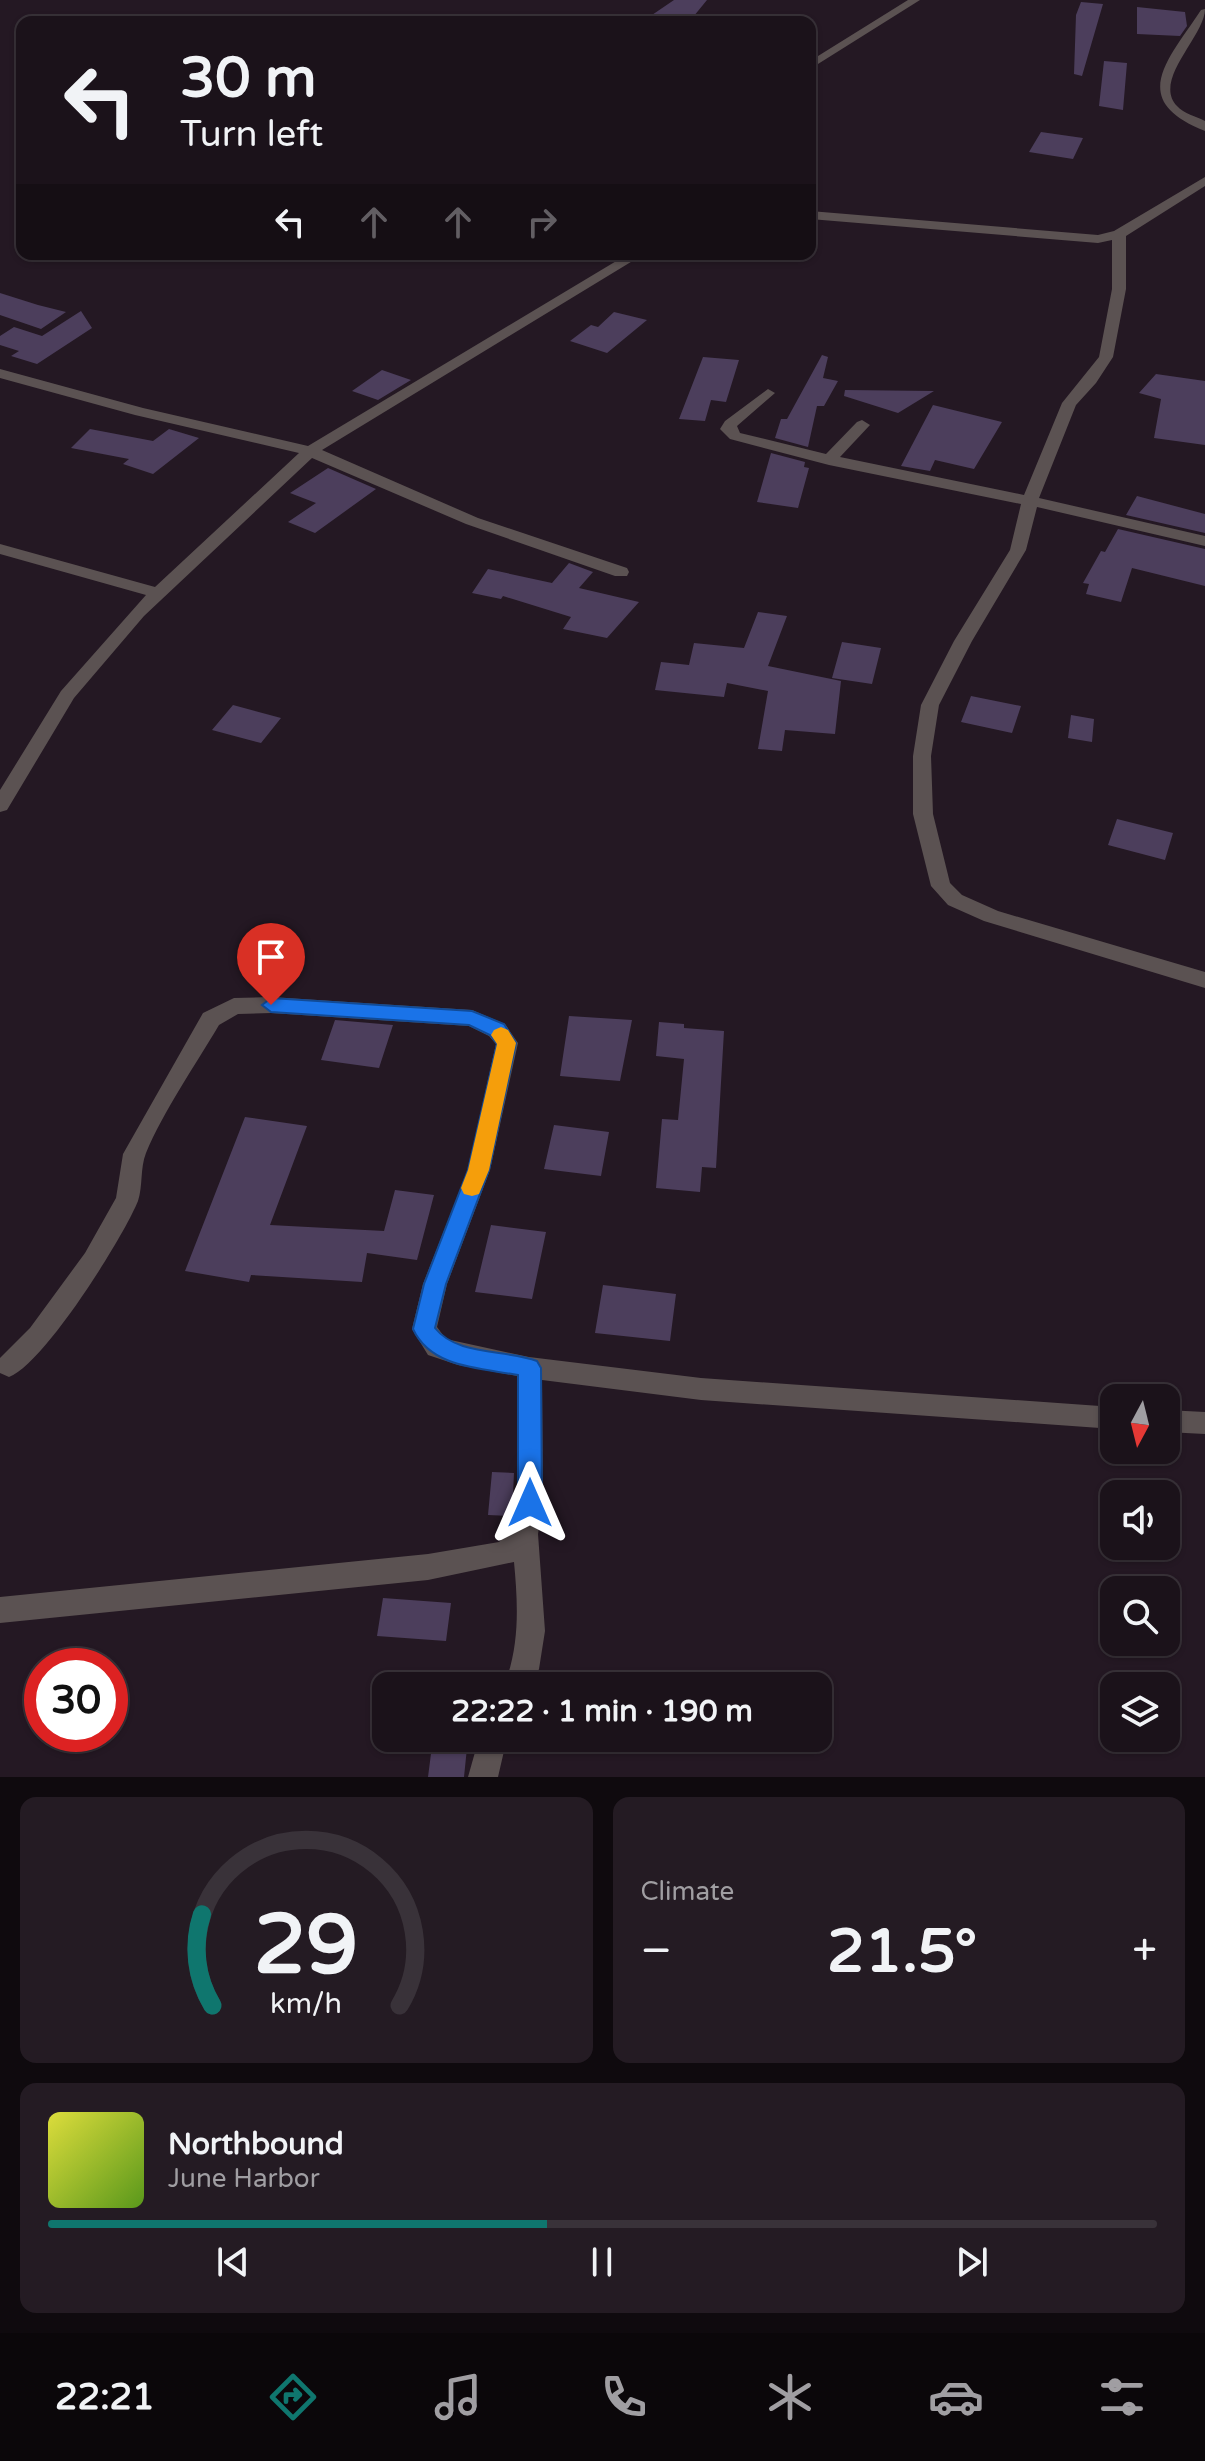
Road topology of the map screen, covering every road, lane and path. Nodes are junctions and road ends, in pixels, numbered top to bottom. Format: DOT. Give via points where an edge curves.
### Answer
graph roads {
  1 [pos="915,0"];
  2 [pos="1205,12"];
  3 [pos="816,62"];
  4 [pos="1205,127"];
  5 [pos="1205,181"];
  6 [pos="816,216"];
  7 [pos="1119,234"];
  8 [pos="627,260"];
  9 [pos="0,373"];
  10 [pos="768,393"];
  11 [pos="862,425"];
  12 [pos="310,451"];
  13 [pos="829,460"];
  14 [pos="1032,501"];
  15 [pos="1205,541"];
  16 [pos="0,549"];
  17 [pos="621,572"];
  18 [pos="157,593"];
  19 [pos="0,806"];
  20 [pos="1205,980"];
  21 [pos="9,1366"];
  22 [pos="529,1368"];
  23 [pos="1100,1417"];
  24 [pos="1180,1422"];
  25 [pos="1205,1423"];
  26 [pos="525,1534"];
  27 [pos="0,1610"];
  28 [pos="525,1672"];
  29 [pos="489,1752"];
  30 [pos="483,1777"];
  1 -- 3 [label="street"];
  2 -- 4 [label="street" via="1165,79 1174,111"];
  5 -- 7 [label="street"];
  6 -- 7 [label="street" via="1063,237"];
  7 -- 14 [label="street" via="1119,289 1106,357 1069,403"];
  8 -- 12 [label="street"];
  9 -- 12 [label="street"];
  10 -- 13 [label="street" via="728,429 745,440"];
  11 -- 13 [label="street"];
  12 -- 17 [label="street" via="472,521"];
  12 -- 18 [label="street"];
  13 -- 14 [label="street"];
  14 -- 15 [label="street"];
  14 -- 20 [label="street" via="1018,550 930,705 922,756 923,814 941,886 955,900 991,916"];
  16 -- 18 [label="street"];
  18 -- 19 [label="street" via="67,695"];
  21 -- 22 [label="street" via="39,1335 93,1260 127,1199 134,1154 211,1019 234,1006 271,1005 472,1018 497,1030 507,1043 479,1170 435,1284 424,1329 437,1347"];
  22 -- 23 [label="street" via="701,1389"];
  22 -- 26 [label="street" via="530,1503"];
  24 -- 25 [label="street"];
  26 -- 27 [label="street" via="506,1553 428,1567"];
  26 -- 28 [label="street" via="531,1607"];
  29 -- 30 [label="street"];
}
